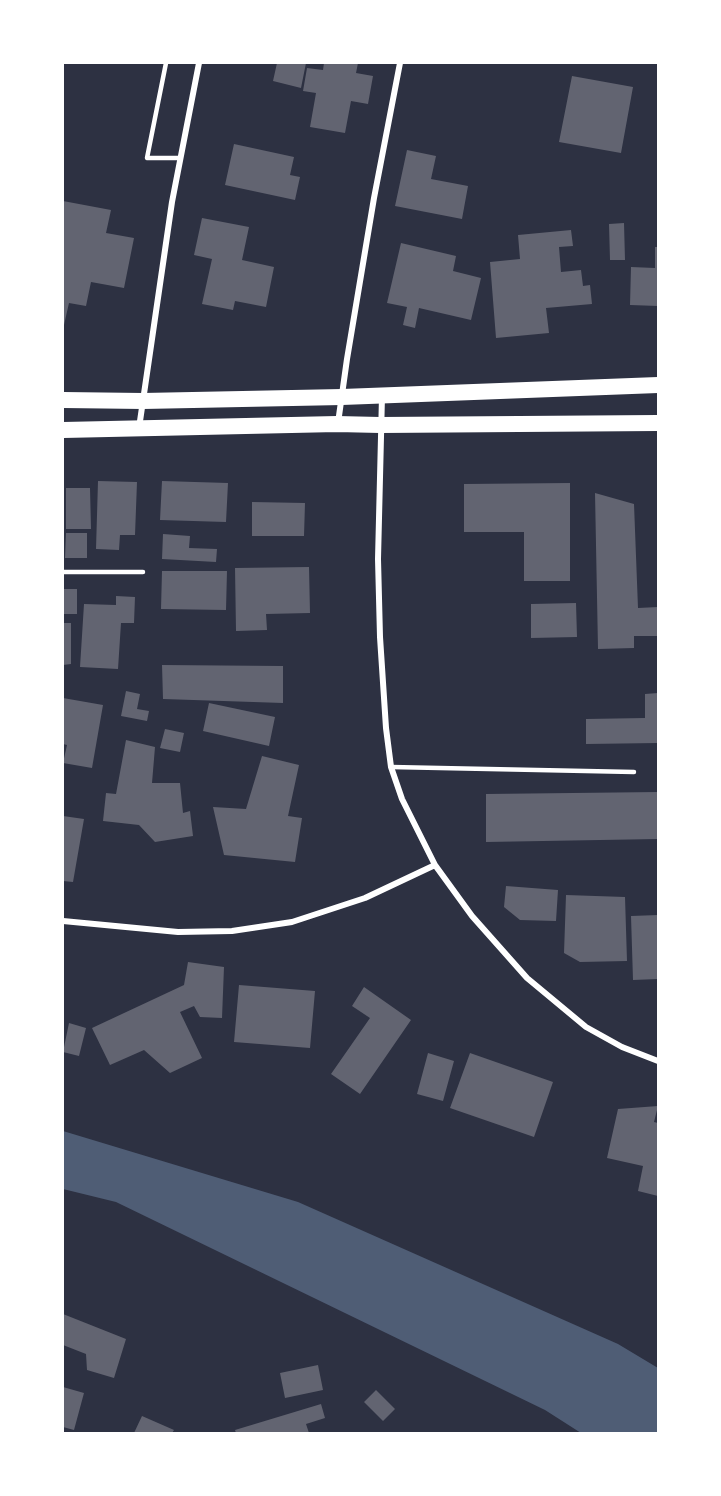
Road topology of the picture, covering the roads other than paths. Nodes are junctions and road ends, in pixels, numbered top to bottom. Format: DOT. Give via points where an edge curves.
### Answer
graph roads {
  1 [pos="166,63"];
  2 [pos="199,63"];
  3 [pos="400,63"];
  4 [pos="180,158"];
  5 [pos="658,385"];
  6 [pos="382,395"];
  7 [pos="342,397"];
  8 [pos="63,400"];
  9 [pos="142,401"];
  10 [pos="658,423"];
  11 [pos="338,424"];
  12 [pos="381,425"];
  13 [pos="139,429"];
  14 [pos="63,430"];
  15 [pos="63,572"];
  16 [pos="143,572"];
  17 [pos="391,767"];
  18 [pos="634,772"];
  19 [pos="435,865"];
  20 [pos="63,921"];
  21 [pos="658,1061"];
  1 -- 4 [label="lane" via="147,158"];
  2 -- 4 [label="street"];
  3 -- 7 [label="street"];
  4 -- 9 [label="street"];
  5 -- 6 [label="highway"];
  6 -- 7 [label="highway"];
  6 -- 12 [label="street"];
  7 -- 9 [label="highway"];
  7 -- 11 [label="street"];
  8 -- 9 [label="highway"];
  9 -- 13 [label="street"];
  10 -- 12 [label="highway"];
  11 -- 12 [label="highway"];
  11 -- 13 [label="highway"];
  12 -- 17 [label="street" via="378,570"];
  13 -- 14 [label="highway"];
  15 -- 16 [label="lane"];
  17 -- 18 [label="lane"];
  17 -- 19 [label="street" via="402,799"];
  19 -- 20 [label="street" via="365,898 292,922 232,931 178,932"];
  19 -- 21 [label="street" via="472,916 527,978 586,1027"];
}
